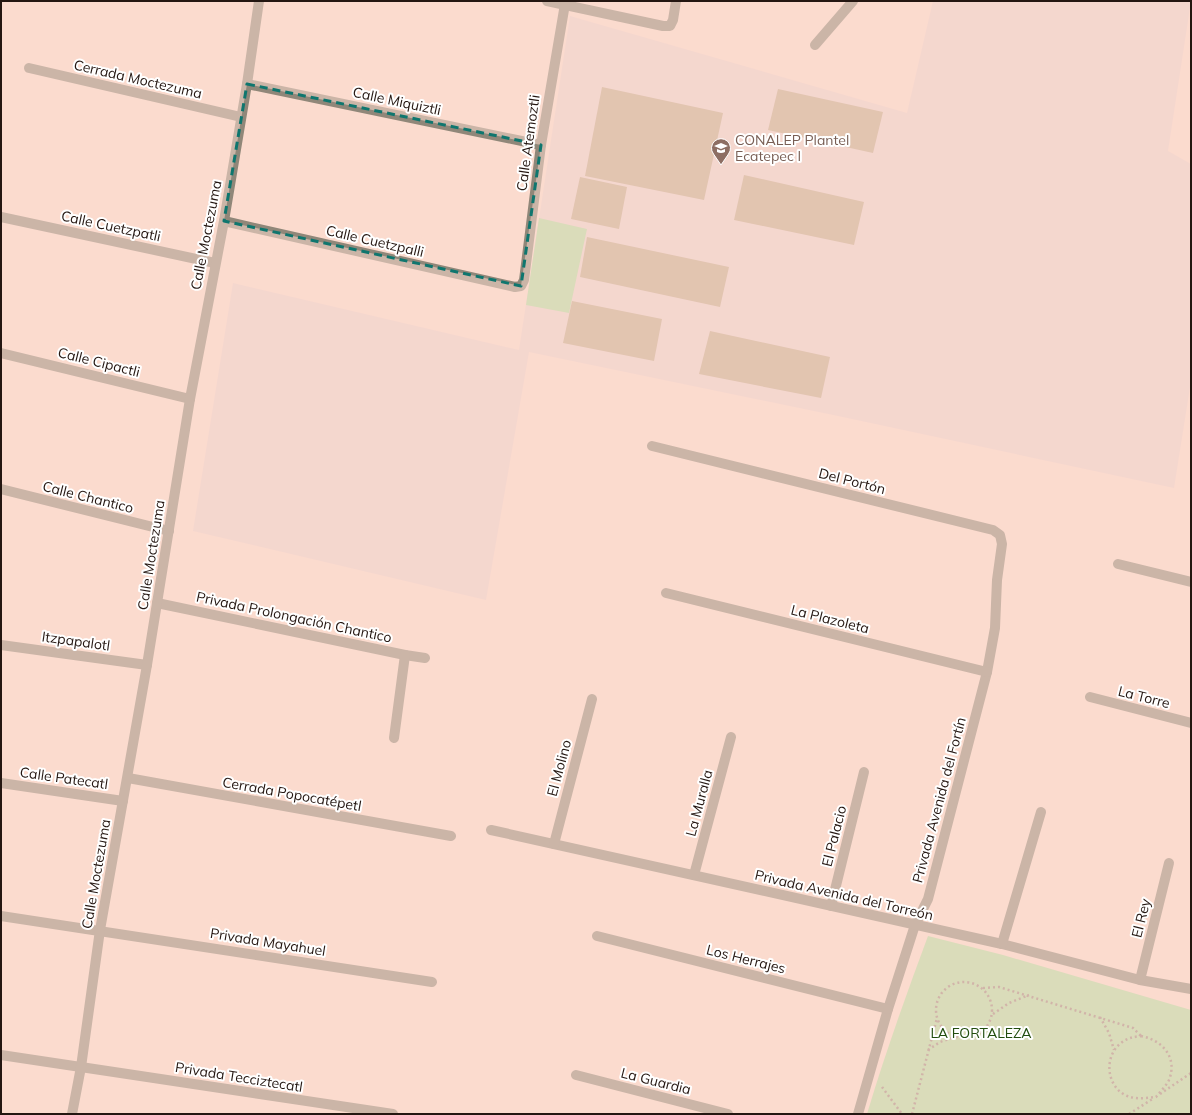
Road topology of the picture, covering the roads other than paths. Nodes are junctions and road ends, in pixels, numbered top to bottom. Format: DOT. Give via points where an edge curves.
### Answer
graph roads {
  1 [pos="259,1"];
  2 [pos="548,1"];
  3 [pos="676,1"];
  4 [pos="853,1"];
  5 [pos="565,4"];
  6 [pos="815,45"];
  7 [pos="29,68"];
  8 [pos="247,84"];
  9 [pos="241,117"];
  10 [pos="541,145"];
  11 [pos="1,216"];
  12 [pos="224,221"];
  13 [pos="215,263"];
  14 [pos="521,286"];
  15 [pos="1,353"];
  16 [pos="190,399"];
  17 [pos="652,446"];
  18 [pos="1,489"];
  19 [pos="169,531"];
  20 [pos="1118,564"];
  21 [pos="997,580"];
  22 [pos="1191,582"];
  23 [pos="666,593"];
  24 [pos="157,603"];
  25 [pos="1,645"];
  26 [pos="405,655"];
  27 [pos="425,658"];
  28 [pos="147,665"];
  29 [pos="987,672"];
  30 [pos="1090,697"];
  31 [pos="592,699"];
  32 [pos="1191,724"];
  33 [pos="731,737"];
  34 [pos="394,738"];
  35 [pos="864,772"];
  36 [pos="128,778"];
  37 [pos="1,783"];
  38 [pos="124,801"];
  39 [pos="1041,812"];
  40 [pos="491,830"];
  41 [pos="451,836"];
  42 [pos="554,844"];
  43 [pos="1169,863"];
  44 [pos="694,875"];
  45 [pos="831,906"];
  46 [pos="1,916"];
  47 [pos="915,925"];
  48 [pos="100,930"];
  49 [pos="597,936"];
  50 [pos="1002,944"];
  51 [pos="1140,980"];
  52 [pos="432,982"];
  53 [pos="1191,989"];
  54 [pos="888,1009"];
  55 [pos="1,1054"];
  56 [pos="81,1067"];
  57 [pos="576,1075"];
  58 [pos="72,1114"];
  59 [pos="393,1114"];
  60 [pos="728,1114"];
  61 [pos="858,1114"];
  1 -- 8 [label="street, Calle Moctezuma"];
  2 -- 5 [label="street"];
  3 -- 5 [label="street" via="670,26"];
  4 -- 6 [label="street"];
  5 -- 10 [label="street, Calle Atemoztli"];
  7 -- 9 [label="street, Cerrada Moctezuma"];
  8 -- 9 [label="street, Calle Moctezuma"];
  8 -- 10 [label="street, Calle Miquiztli"];
  9 -- 12 [label="street, Calle Moctezuma"];
  10 -- 14 [label="street, Calle Atemoztli" via="524,280"];
  11 -- 13 [label="street, Calle Cuetzpatli"];
  12 -- 13 [label="street, Calle Moctezuma"];
  12 -- 14 [label="street, Calle Cuetzpalli" via="515,287"];
  13 -- 16 [label="street, Calle Moctezuma"];
  15 -- 16 [label="street, Calle Cipactli"];
  16 -- 19 [label="street, Calle Moctezuma"];
  17 -- 21 [label="street, Del Portón" via="993,530 1000,535 1002,544"];
  18 -- 19 [label="street, Calle Chantico"];
  19 -- 24 [label="street, Calle Moctezuma"];
  20 -- 22 [label="street"];
  21 -- 29 [label="street, Privada Avenida del Fortín" via="995,628"];
  23 -- 29 [label="street, La Plazoleta"];
  24 -- 26 [label="street, Privada Prolongación Chantico"];
  24 -- 28 [label="street, Calle Moctezuma"];
  25 -- 28 [label="street, Itzpapalotl"];
  26 -- 27 [label="street, Privada Prolongación Chantico"];
  26 -- 34 [label="street"];
  28 -- 36 [label="street, Calle Moctezuma"];
  29 -- 47 [label="street, Privada Avenida del Fortín" via="928,898"];
  30 -- 32 [label="street, La Torre"];
  31 -- 42 [label="street, El Molino"];
  33 -- 44 [label="street, La Muralla"];
  35 -- 45 [label="street, El Palacio"];
  36 -- 38 [label="street, Calle Moctezuma"];
  36 -- 41 [label="street, Cerrada Popocatépetl"];
  37 -- 38 [label="street, Calle Patecatl"];
  38 -- 48 [label="street, Calle Moctezuma"];
  39 -- 50 [label="street"];
  40 -- 42 [label="street, Privada Avenida del Torreón"];
  42 -- 44 [label="street, Privada Avenida del Torreón"];
  43 -- 51 [label="street, El Rey"];
  44 -- 45 [label="street, Privada Avenida del Torreón"];
  45 -- 47 [label="street, Privada Avenida del Torreón"];
  46 -- 48 [label="street, Privada Mayahuel"];
  47 -- 50 [label="street, Privada Avenida del Torreón"];
  47 -- 54 [label="street, Privada Avenida del Fortín"];
  48 -- 52 [label="street, Privada Mayahuel"];
  48 -- 56 [label="street, Calle Moctezuma"];
  49 -- 54 [label="street, Los Herrajes"];
  50 -- 51 [label="street, Privada Avenida del Torreón"];
  51 -- 53 [label="street, Privada Avenida del Torreón"];
  54 -- 61 [label="street, Privada Avenida del Fortín"];
  55 -- 56 [label="street, Privada Tecciztecatl"];
  56 -- 58 [label="street, Calle Moctezuma"];
  56 -- 59 [label="street, Privada Tecciztecatl"];
  57 -- 60 [label="street, La Guardia"];
}
